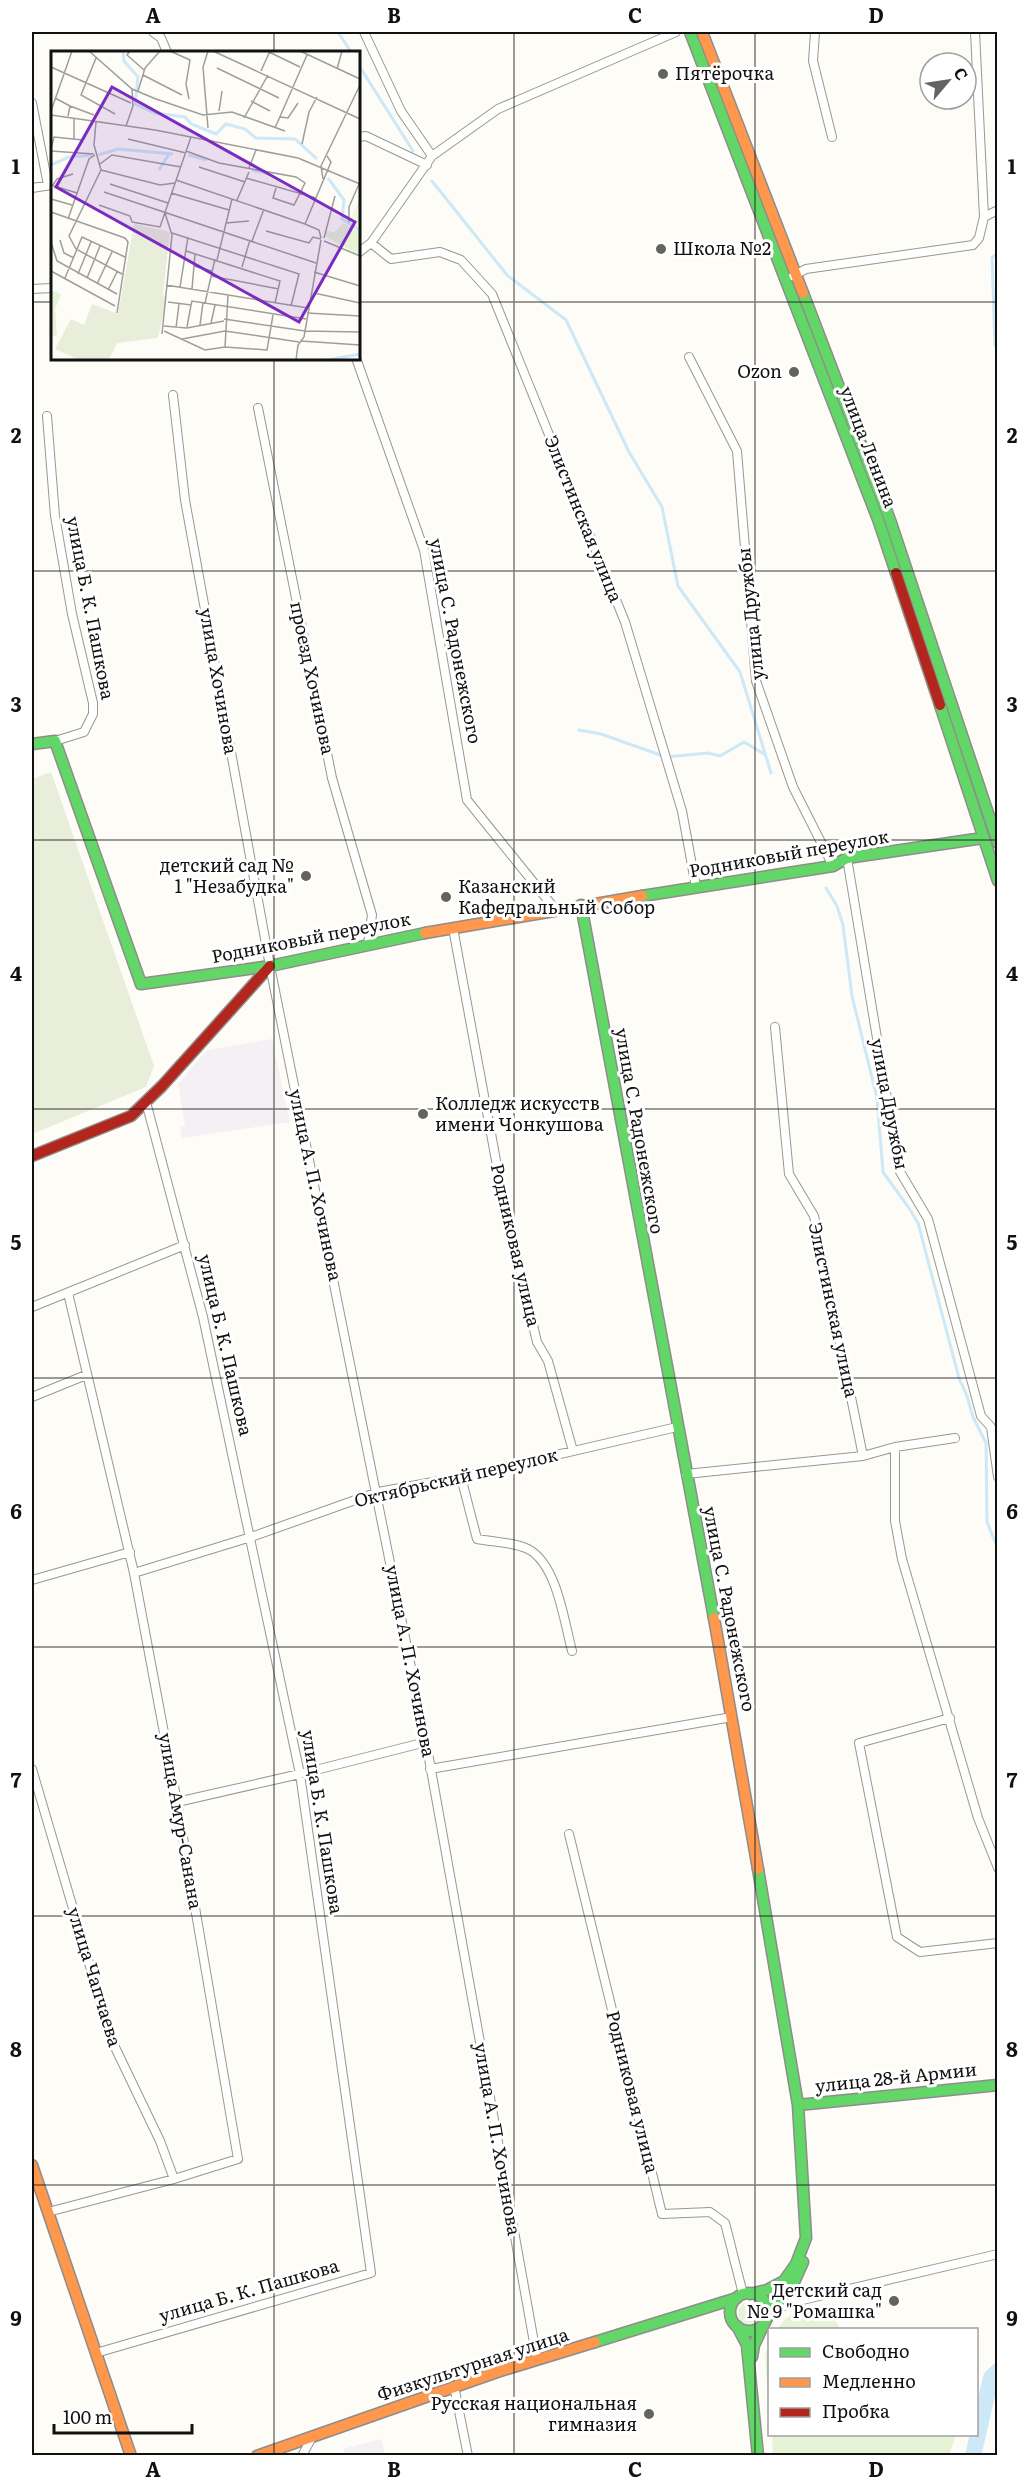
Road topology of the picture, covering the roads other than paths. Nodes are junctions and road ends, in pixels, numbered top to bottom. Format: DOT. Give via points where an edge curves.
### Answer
graph roads {
  1 [pos="153,32"];
  2 [pos="364,32"];
  3 [pos="676,32"];
  4 [pos="690,32"];
  5 [pos="702,32"];
  6 [pos="815,32"];
  7 [pos="975,32"];
  8 [pos="167,51"];
  9 [pos="32,102"];
  10 [pos="360,137"];
  11 [pos="832,137"];
  12 [pos="432,156"];
  13 [pos="427,165"];
  14 [pos="50,185"];
  15 [pos="32,188"];
  16 [pos="998,210"];
  17 [pos="984,217"];
  18 [pos="371,243"];
  19 [pos="360,251"];
  20 [pos="797,275"];
  21 [pos="786,278"];
  22 [pos="51,288"];
  23 [pos="32,289"];
  24 [pos="689,357"];
  25 [pos="357,360"];
  26 [pos="173,395"];
  27 [pos="258,408"];
  28 [pos="47,416"];
  29 [pos="55,741"];
  30 [pos="32,744"];
  31 [pos="983,838"];
  32 [pos="996,839"];
  33 [pos="847,858"];
  34 [pos="833,866"];
  35 [pos="998,881"];
  36 [pos="696,887"];
  37 [pos="581,905"];
  38 [pos="555,909"];
  39 [pos="453,928"];
  40 [pos="368,944"];
  41 [pos="270,966"];
  42 [pos="775,1027"];
  43 [pos="146,1102"];
  44 [pos="32,1156"];
  45 [pos="184,1245"];
  46 [pos="68,1293"];
  47 [pos="32,1307"];
  48 [pos="86,1375"];
  49 [pos="32,1397"];
  50 [pos="677,1427"];
  51 [pos="994,1427"];
  52 [pos="955,1438"];
  53 [pos="895,1447"];
  54 [pos="573,1451"];
  55 [pos="863,1456"];
  56 [pos="686,1474"];
  57 [pos="461,1477"];
  58 [pos="998,1477"];
  59 [pos="378,1492"];
  60 [pos="250,1537"];
  61 [pos="129,1552"];
  62 [pos="134,1573"];
  63 [pos="32,1580"];
  64 [pos="572,1651"];
  65 [pos="732,1718"];
  66 [pos="950,1718"];
  67 [pos="426,1742"];
  68 [pos="32,1769"];
  69 [pos="430,1769"];
  70 [pos="300,1774"];
  71 [pos="177,1802"];
  72 [pos="569,1834"];
  73 [pos="998,1868"];
  74 [pos="998,1943"];
  75 [pos="998,2085"];
  76 [pos="798,2105"];
  77 [pos="32,2165"];
  78 [pos="174,2179"];
  79 [pos="48,2212"];
  80 [pos="806,2238"];
  81 [pos="998,2254"];
  82 [pos="744,2295"];
  83 [pos="701,2311"];
  84 [pos="766,2318"];
  85 [pos="735,2325"];
  86 [pos="96,2353"];
  87 [pos="537,2359"];
  88 [pos="750,2366"];
  89 [pos="454,2386"];
  90 [pos="312,2437"];
  91 [pos="273,2453"];
  92 [pos="131,2456"];
  93 [pos="258,2456"];
  94 [pos="303,2456"];
  95 [pos="468,2456"];
  96 [pos="758,2456"];
  1 -- 8 [label="street" via="161,38"];
  2 -- 12 [label="street" via="401,111"];
  3 -- 12 [label="street" via="498,109"];
  4 -- 21 [label="street, улица Ленина"];
  5 -- 20 [label="street, улица Ленина"];
  6 -- 11 [label="street" via="813,61"];
  7 -- 17 [label="street"];
  9 -- 14 [label="street"];
  10 -- 13 [label="street" via="366,136"];
  12 -- 13 [label="street"];
  13 -- 18 [label="street"];
  14 -- 15 [label="street"];
  16 -- 17 [label="street"];
  17 -- 20 [label="street" via="979,238 973,245 806,269"];
  18 -- 19 [label="street"];
  18 -- 36 [label="street, Элистинская улица" via="391,259 440,252 461,260 492,294 625,622 682,811"];
  20 -- 21 [label="street"];
  20 -- 32 [label="street, улица Ленина" via="890,520"];
  21 -- 31 [label="street, улица Ленина" via="879,522"];
  22 -- 23 [label="street"];
  24 -- 34 [label="street, улица Дружбы" via="737,451 756,681 793,787"];
  25 -- 38 [label="street, улица С. Радонежского" via="424,550 468,800"];
  26 -- 41 [label="street, улица Хочинова" via="185,500"];
  27 -- 40 [label="street, проезд Хочинова" via="332,778 372,915"];
  28 -- 29 [label="street, улица Б. К. Пашкова" via="55,516 93,703 93,714 84,732"];
  29 -- 30 [label="street"];
  29 -- 41 [label="street, Родниковый переулок" via="141,984"];
  31 -- 32 [label="street, Родниковый переулок"];
  31 -- 33 [label="street, Родниковый переулок"];
  31 -- 35 [label="street, улица Ленина"];
  33 -- 34 [label="street, Родниковый переулок"];
  33 -- 51 [label="street, улица Дружбы" via="899,1170 928,1219 981,1416"];
  34 -- 36 [label="street, Родниковый переулок"];
  36 -- 37 [label="street, Родниковый переулок"];
  37 -- 38 [label="street, Родниковый переулок"];
  37 -- 50 [label="street, улица С. Радонежского"];
  38 -- 39 [label="street, Родниковый переулок"];
  39 -- 40 [label="street, Родниковый переулок"];
  39 -- 54 [label="street, Родниковая улица" via="502,1193 537,1342 548,1360"];
  40 -- 41 [label="street, Родниковый переулок"];
  41 -- 43 [label="street"];
  41 -- 59 [label="street, улица А. П. Хочинова"];
  42 -- 55 [label="street, Элистинская улица" via="789,1174 813,1216"];
  43 -- 44 [label="street" via="131,1116"];
  43 -- 45 [label="street, улица Б. К. Пашкова"];
  45 -- 46 [label="street"];
  45 -- 60 [label="street, улица Б. К. Пашкова"];
  46 -- 47 [label="street"];
  46 -- 48 [label="street, улица Амур-Санана"];
  48 -- 49 [label="street"];
  48 -- 61 [label="street, улица Амур-Санана"];
  50 -- 54 [label="street, Октябрьский переулок"];
  50 -- 56 [label="street, улица С. Радонежского"];
  51 -- 58 [label="street, улица Дружбы"];
  52 -- 53 [label="street"];
  53 -- 55 [label="street"];
  53 -- 66 [label="street" via="895,1521 902,1559"];
  54 -- 57 [label="street, Октябрьский переулок"];
  55 -- 56 [label="street"];
  56 -- 65 [label="street, улица С. Радонежского"];
  57 -- 59 [label="street, Октябрьский переулок"];
  57 -- 64 [label="street" via="477,1539 527,1548 550,1571"];
  59 -- 60 [label="street, Октябрьский переулок"];
  59 -- 67 [label="street, улица А. П. Хочинова"];
  60 -- 62 [label="street, Октябрьский переулок"];
  60 -- 70 [label="street, улица Б. К. Пашкова"];
  61 -- 62 [label="street, улица Амур-Санана"];
  61 -- 63 [label="street"];
  62 -- 71 [label="street, улица Амур-Санана"];
  65 -- 69 [label="street"];
  65 -- 76 [label="street, улица С. Радонежского"];
  66 -- 73 [label="street" via="978,1818"];
  66 -- 74 [label="street" via="859,1743 897,1937 920,1952"];
  67 -- 69 [label="street, улица А. П. Хочинова"];
  67 -- 70 [label="street"];
  68 -- 78 [label="street, улица Чапчаева" via="112,2041 160,2140"];
  69 -- 87 [label="street, улица А. П. Хочинова"];
  70 -- 71 [label="street"];
  70 -- 86 [label="street, улица Б. К. Пашкова" via="371,2273"];
  71 -- 78 [label="street, улица Амур-Санана" via="238,2159"];
  72 -- 82 [label="street, Родниковая улица" via="662,2214 710,2212 725,2223"];
  75 -- 76 [label="street, улица 28-й Армии"];
  76 -- 80 [label="street, улица С. Радонежского"];
  77 -- 79 [label="street"];
  78 -- 79 [label="street, улица Амур-Санана"];
  79 -- 86 [label="street"];
  80 -- 82 [label="street, улица С. Радонежского" via="784,2282"];
  80 -- 84 [label="street" via="802,2265 794,2282 780,2305"];
  81 -- 84 [label="street" via="794,2302"];
  82 -- 83 [label="street, Физкультурная улица"];
  82 -- 84 [label="street" via="761,2298"];
  82 -- 85 [label="street" via="730,2312"];
  83 -- 85 [label="street" via="717,2313"];
  83 -- 87 [label="street, Физкультурная улица"];
  84 -- 85 [label="street" via="755,2330 742,2330"];
  84 -- 88 [label="street"];
  85 -- 88 [label="street" via="747,2345"];
  86 -- 92 [label="street"];
  87 -- 89 [label="street, Физкультурная улица"];
  88 -- 96 [label="street"];
  89 -- 90 [label="street, Физкультурная улица"];
  89 -- 95 [label="street"];
  90 -- 91 [label="street, Физкультурная улица"];
  90 -- 94 [label="street"];
  91 -- 93 [label="street, Физкультурная улица"];
}
